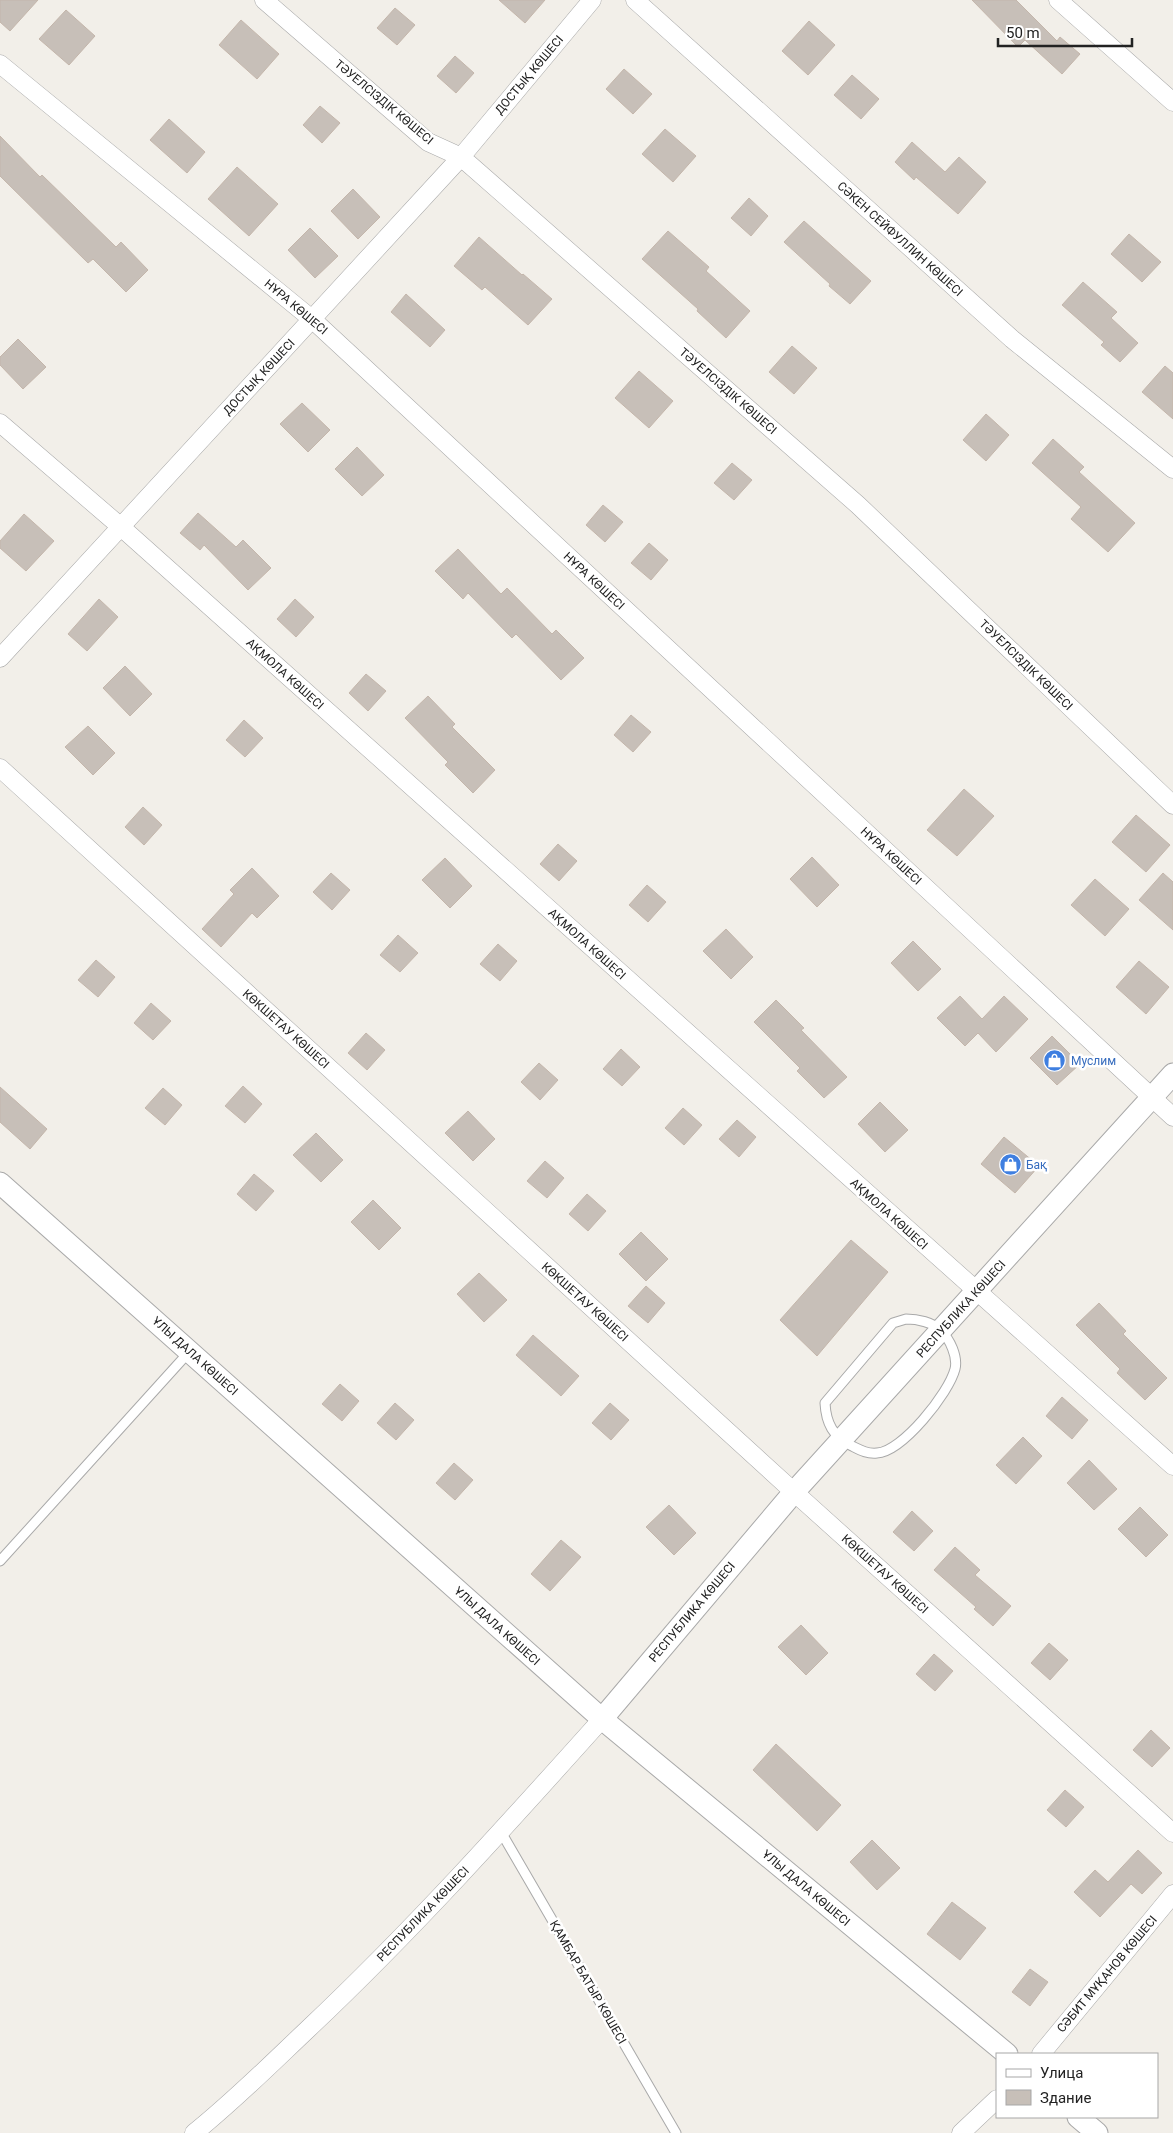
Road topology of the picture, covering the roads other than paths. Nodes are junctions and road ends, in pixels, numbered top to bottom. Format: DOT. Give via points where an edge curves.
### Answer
graph roads {
  1 [pos="264,0"];
  2 [pos="592,0"];
  3 [pos="635,0"];
  4 [pos="1058,0"];
  5 [pos="0,64"];
  6 [pos="1173,102"];
  7 [pos="461,158"];
  8 [pos="313,320"];
  9 [pos="0,423"];
  10 [pos="1173,469"];
  11 [pos="120,526"];
  12 [pos="0,658"];
  13 [pos="0,768"];
  14 [pos="1173,806"];
  15 [pos="1173,1074"];
  16 [pos="1152,1098"];
  17 [pos="1173,1117"];
  18 [pos="0,1183"];
  19 [pos="976,1292"];
  20 [pos="941,1330"];
  21 [pos="190,1352"];
  22 [pos="842,1441"];
  23 [pos="1173,1466"];
  24 [pos="794,1492"];
  25 [pos="0,1561"];
  26 [pos="602,1719"];
  27 [pos="502,1832"];
  28 [pos="1173,1833"];
  29 [pos="1173,1894"];
  30 [pos="1006,2053"];
  31 [pos="1042,2053"];
  32 [pos="996,2100"];
  33 [pos="1079,2118"];
  34 [pos="194,2133"];
  35 [pos="676,2133"];
  36 [pos="961,2133"];
  37 [pos="1097,2133"];
  1 -- 7 [label="street, ТӘУЕЛСІЗДІК КӨШЕСІ" via="428,142"];
  2 -- 7 [label="street, ДОСТЫҚ КӨШЕСІ"];
  3 -- 10 [label="street, СӘКЕН СЕЙФУЛЛИН КӨШЕСІ" via="1012,339"];
  4 -- 6 [label="street"];
  5 -- 8 [label="street, НҰРА КӨШЕСІ"];
  7 -- 8 [label="street, ДОСТЫҚ КӨШЕСІ"];
  7 -- 14 [label="street, ТӘУЕЛСІЗДІК КӨШЕСІ" via="858,505"];
  8 -- 11 [label="street, ДОСТЫҚ КӨШЕСІ"];
  8 -- 16 [label="street, НҰРА КӨШЕСІ"];
  9 -- 11 [label="street, АҚМОЛА КӨШЕСІ"];
  11 -- 12 [label="street, ДОСТЫҚ КӨШЕСІ"];
  11 -- 19 [label="street, АҚМОЛА КӨШЕСІ"];
  13 -- 24 [label="street, КӨКШЕТАУ КӨШЕСІ"];
  15 -- 16 [label="street, РЕСПУБЛИКА КӨШЕСІ"];
  16 -- 17 [label="street, НҰРА КӨШЕСІ"];
  16 -- 19 [label="street, РЕСПУБЛИКА КӨШЕСІ"];
  18 -- 21 [label="street, ҰЛЫ ДАЛА КӨШЕСІ"];
  19 -- 20 [label="street, РЕСПУБЛИКА КӨШЕСІ"];
  19 -- 23 [label="street, АҚМОЛА КӨШЕСІ"];
  20 -- 22 [label="street, РЕСПУБЛИКА КӨШЕСІ"];
  20 -- 22 [label="lane" via="955,1354 956,1367 922,1421 893,1448 879,1454 866,1453"];
  20 -- 22 [label="lane" via="917,1319 892,1323 825,1403 829,1427"];
  21 -- 25 [label="lane"];
  21 -- 26 [label="street, ҰЛЫ ДАЛА КӨШЕСІ"];
  22 -- 24 [label="street, РЕСПУБЛИКА КӨШЕСІ"];
  24 -- 26 [label="street, РЕСПУБЛИКА КӨШЕСІ"];
  24 -- 28 [label="street, КӨКШЕТАУ КӨШЕСІ"];
  26 -- 27 [label="street, РЕСПУБЛИКА КӨШЕСІ"];
  26 -- 30 [label="street, ҰЛЫ ДАЛА КӨШЕСІ"];
  27 -- 34 [label="street, РЕСПУБЛИКА КӨШЕСІ" via="359,1981 223,2110"];
  27 -- 35 [label="lane, ҚАМБАР БАТЫР КӨШЕСІ"];
  29 -- 31 [label="street, СӘБИТ МҰҚАНОВ КӨШЕСІ"];
  32 -- 36 [label="street"];
  33 -- 37 [label="street"];
}
